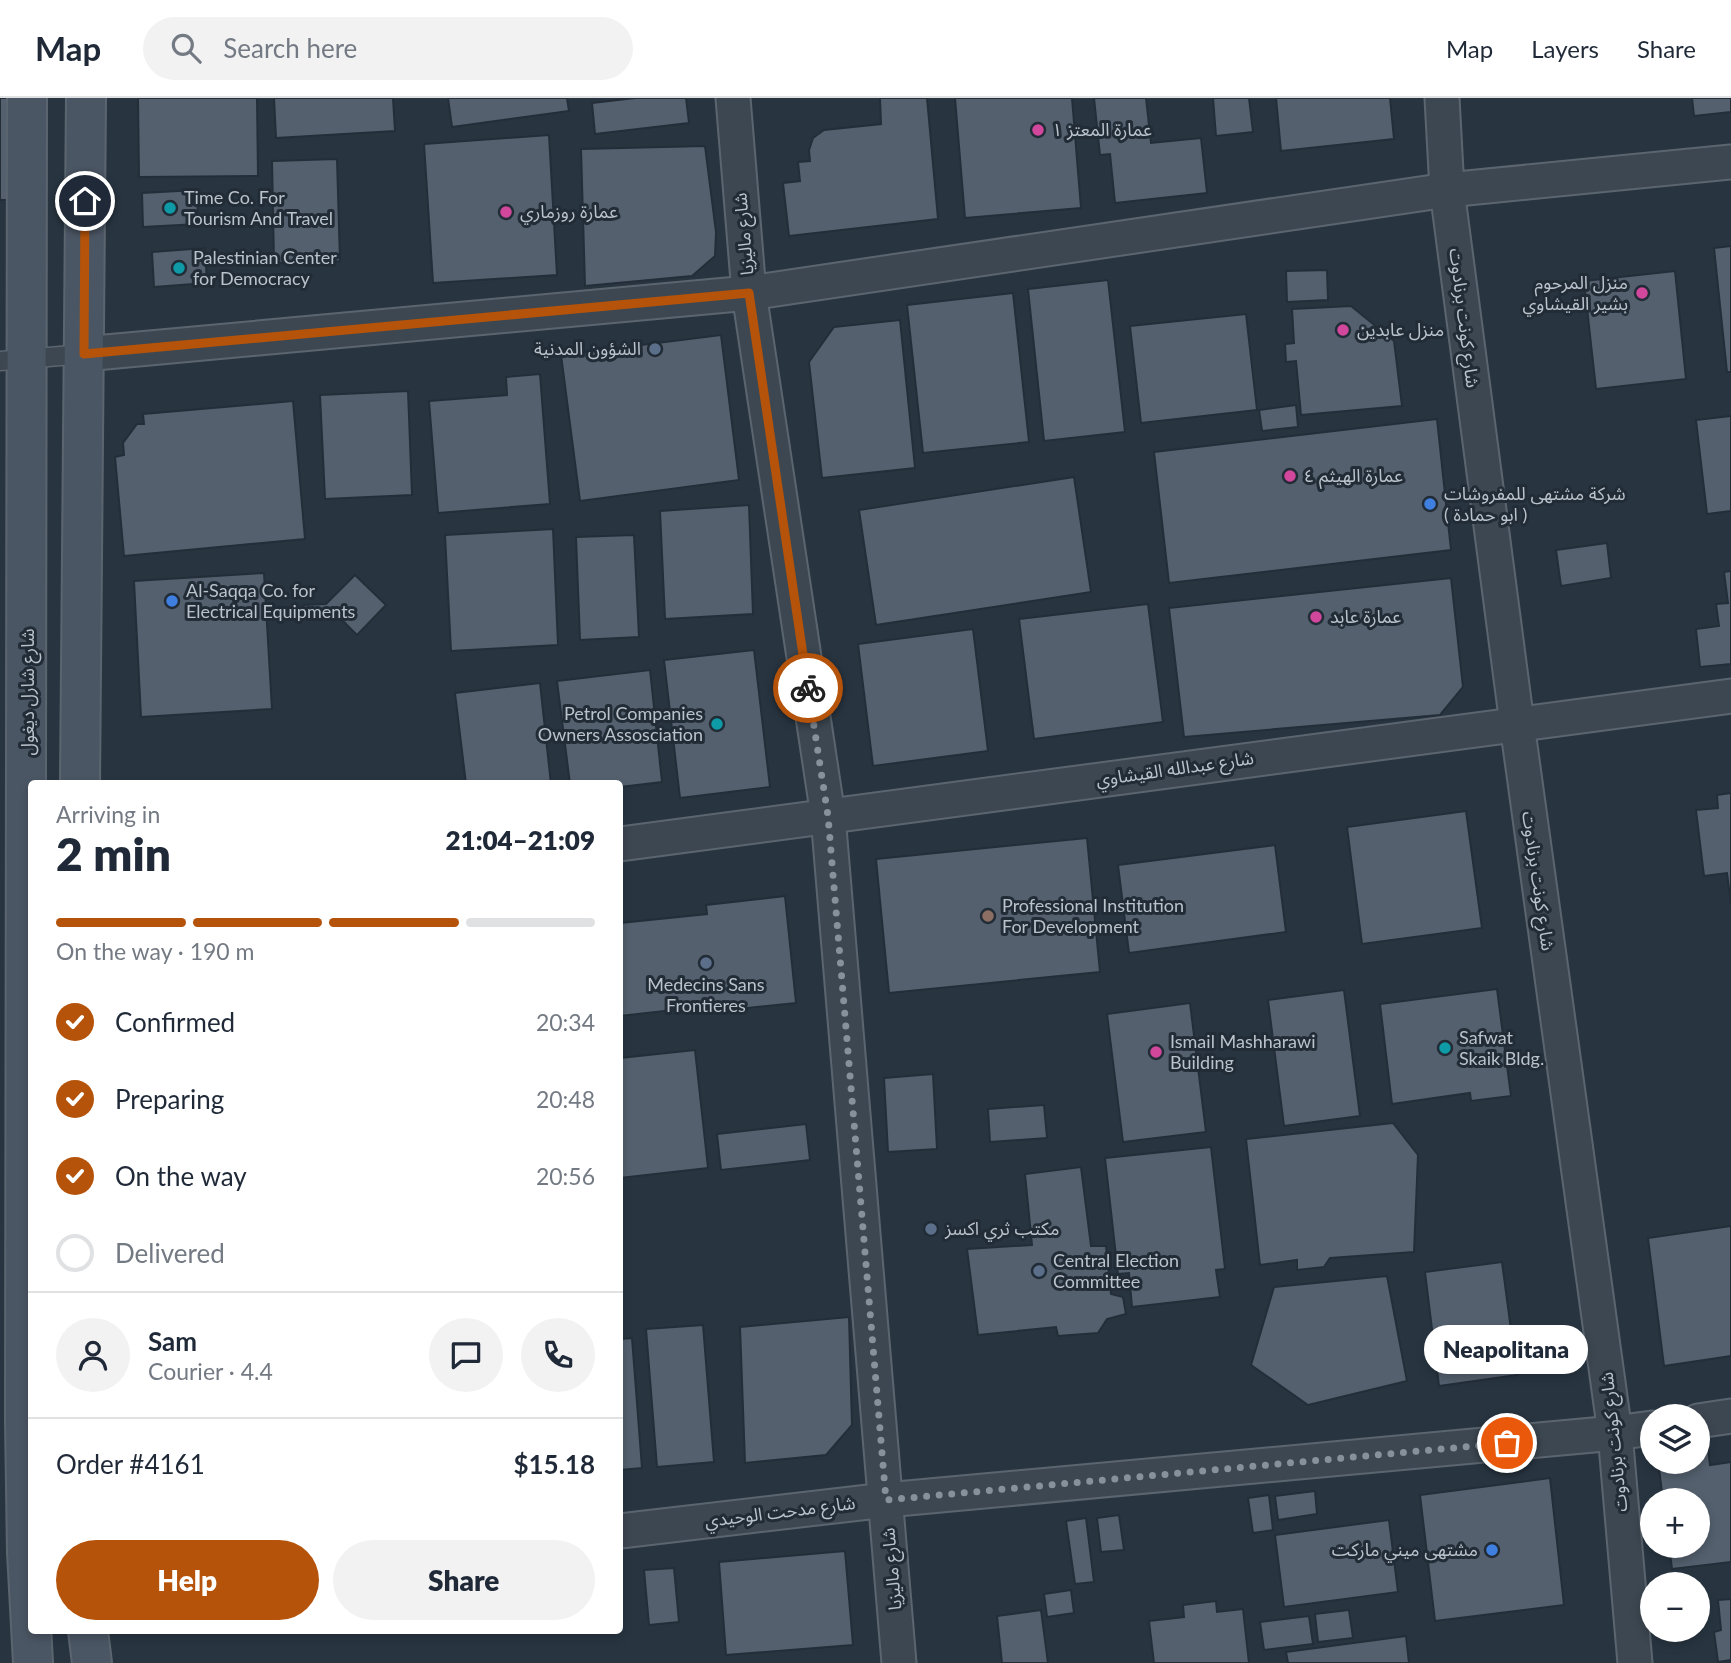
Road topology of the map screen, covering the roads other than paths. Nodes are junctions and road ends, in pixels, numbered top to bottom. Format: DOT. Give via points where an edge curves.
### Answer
graph roads {
  1 [pos="27,98"];
  2 [pos="86,98"];
  3 [pos="733,98"];
  4 [pos="1442,98"];
  5 [pos="1731,162"];
  6 [pos="1447,190"];
  7 [pos="749,293"];
  8 [pos="84,354"];
  9 [pos="14,360"];
  10 [pos="1731,696"];
  11 [pos="1517,724"];
  12 [pos="80,780"];
  13 [pos="828,816"];
  14 [pos="623,844"];
  15 [pos="1731,1416"];
  16 [pos="1710,1419"];
  17 [pos="1640,1430"];
  18 [pos="1615,1433"];
  19 [pos="886,1500"];
  20 [pos="623,1531"];
  21 [pos="28,1570"];
  22 [pos="31,1634"];
  23 [pos="88,1634"];
  24 [pos="33,1663"];
  25 [pos="92,1663"];
  26 [pos="899,1663"];
  27 [pos="1635,1663"];
  1 -- 9 [label="main road, شارع شارل ديغول"];
  2 -- 8 [label="main road"];
  3 -- 7 [label="street, شارع ماليزيا"];
  4 -- 6 [label="street, شارع كونت برنادوت"];
  5 -- 6 [label="street"];
  6 -- 7 [label="street"];
  6 -- 11 [label="street, شارع كونت برنادوت"];
  7 -- 8 [label="street"];
  7 -- 13 [label="street, شارع ماليزيا"];
  8 -- 9 [label="lane"];
  8 -- 12 [label="main road"];
  9 -- 21 [label="main road, شارع شارل ديغول"];
  10 -- 11 [label="street, شارع عبدالله القيشاوي"];
  11 -- 13 [label="street, شارع عبدالله القيشاوي"];
  11 -- 18 [label="street, شارع كونت برنادوت"];
  13 -- 14 [label="street, شارع عبدالله القيشاوي"];
  13 -- 19 [label="street, شارع ماليزيا"];
  15 -- 16 [label="street"];
  17 -- 18 [label="street, شارع مدحت الوحيدي"];
  18 -- 19 [label="street, شارع مدحت الوحيدي"];
  18 -- 27 [label="street, شارع كونت برنادوت"];
  19 -- 20 [label="street, شارع مدحت الوحيدي"];
  19 -- 26 [label="street, شارع ماليزيا"];
  22 -- 24 [label="main road, شارع شارل ديغول"];
  23 -- 25 [label="main road"];
}
